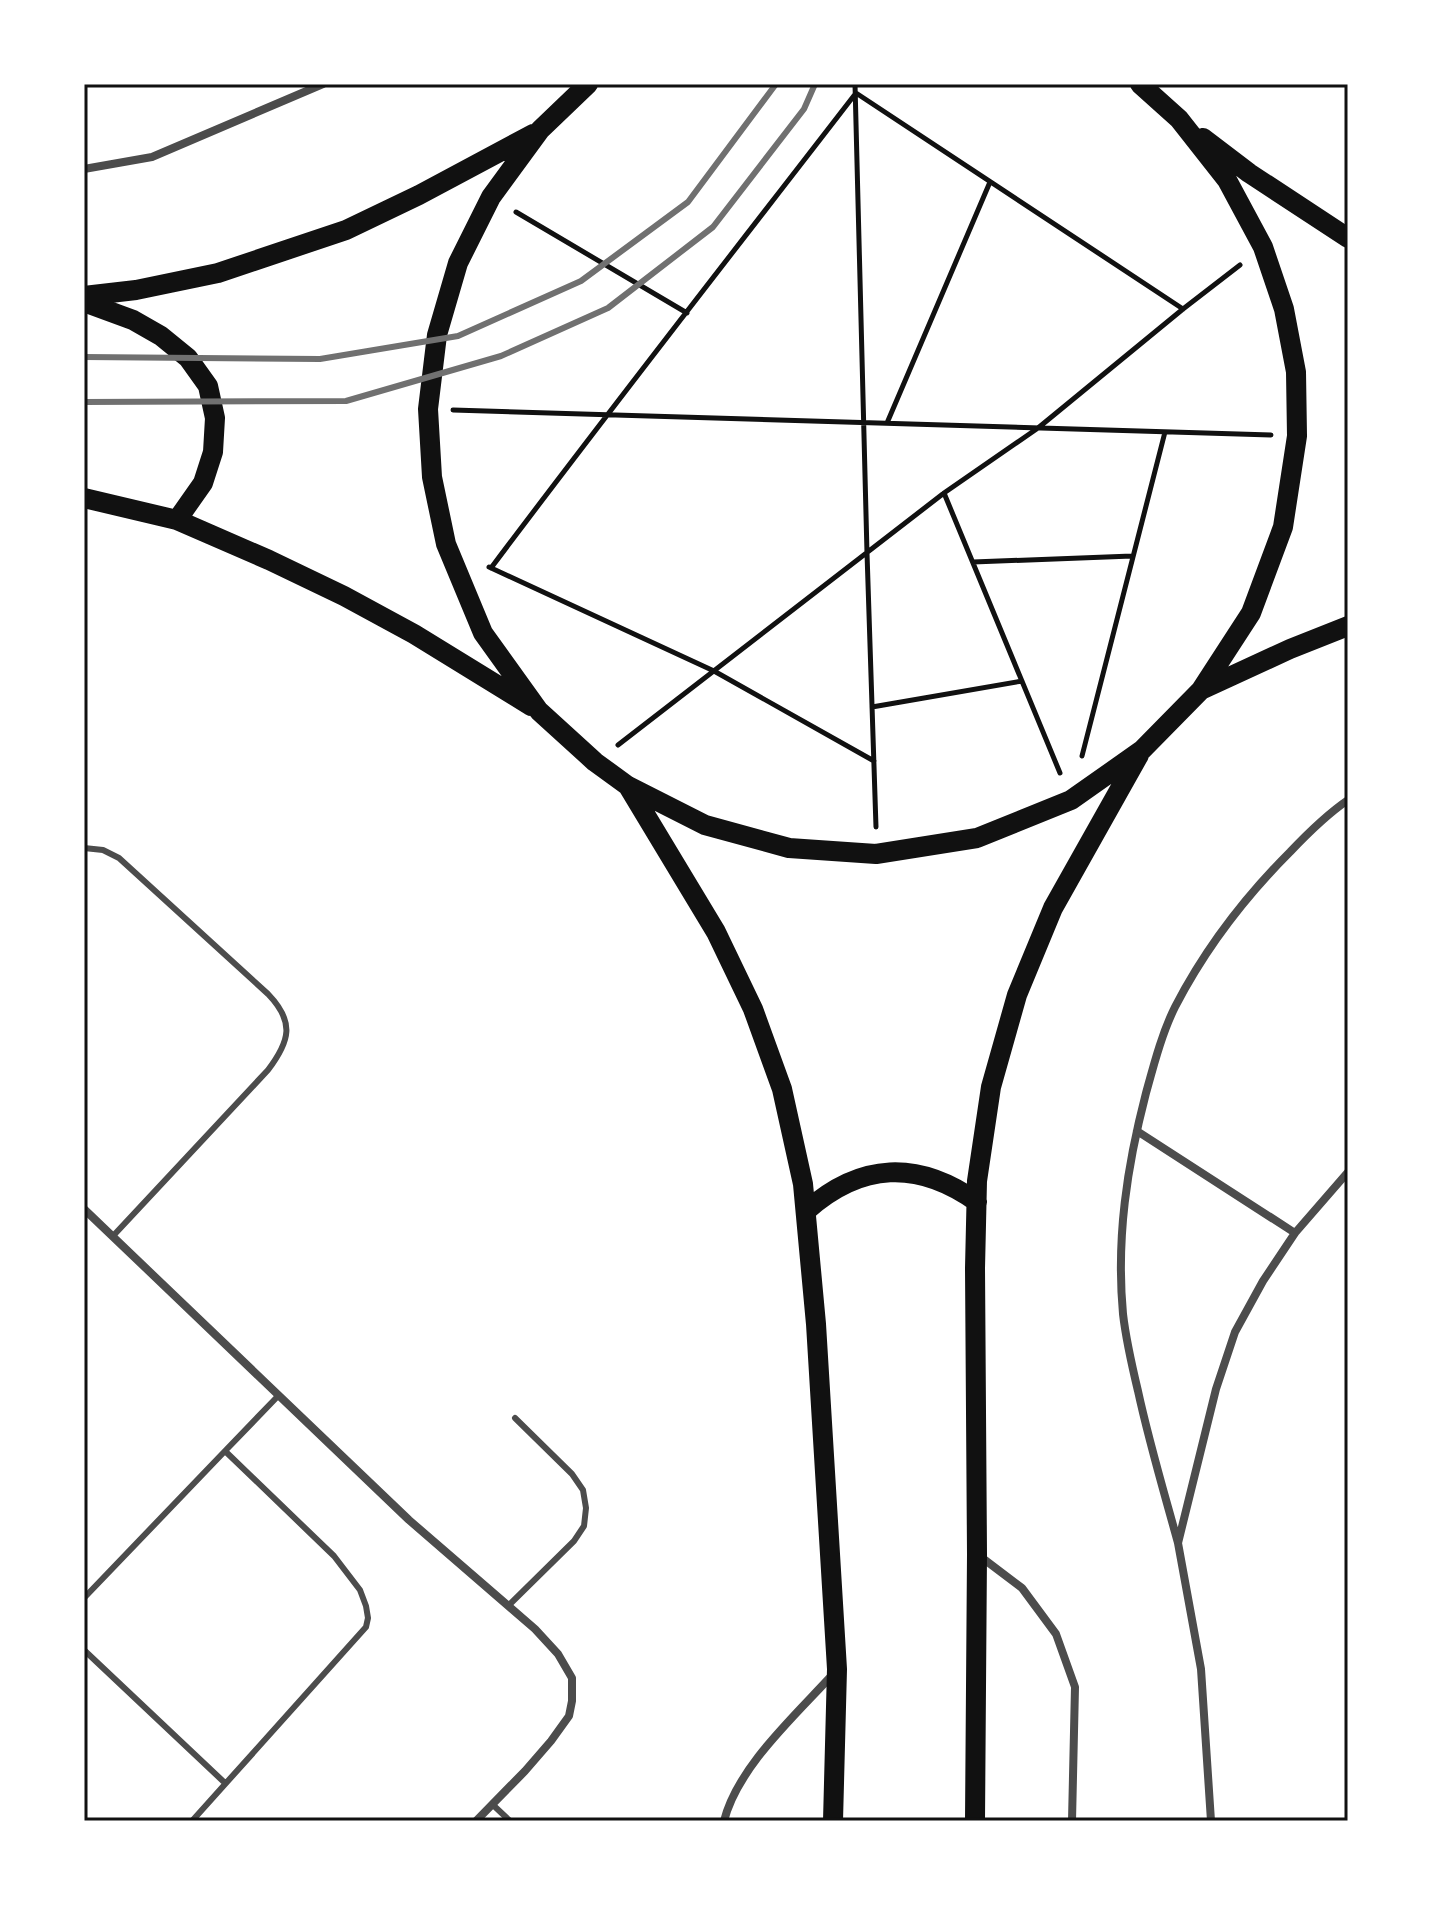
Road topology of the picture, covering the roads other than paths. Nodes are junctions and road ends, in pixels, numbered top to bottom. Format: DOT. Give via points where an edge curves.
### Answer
graph roads {
  1 [pos="323,84"];
  2 [pos="588,84"];
  3 [pos="1140,84"];
  4 [pos="1179,119"];
  5 [pos="540,130"];
  6 [pos="84,169"];
  7 [pos="1348,238"];
  8 [pos="84,299"];
  9 [pos="84,498"];
  10 [pos="177,520"];
  11 [pos="1348,626"];
  12 [pos="1201,690"];
  13 [pos="539,711"];
  14 [pos="1142,750"];
  15 [pos="628,786"];
  16 [pos="1348,800"];
  17 [pos="84,848"];
  18 [pos="1137,1131"];
  19 [pos="1348,1172"];
  20 [pos="977,1202"];
  21 [pos="84,1209"];
  22 [pos="806,1211"];
  23 [pos="1295,1233"];
  24 [pos="113,1236"];
  25 [pos="279,1395"];
  26 [pos="515,1418"];
  27 [pos="225,1451"];
  28 [pos="1178,1543"];
  29 [pos="977,1554"];
  30 [pos="84,1598"];
  31 [pos="508,1606"];
  32 [pos="84,1650"];
  33 [pos="837,1669"];
  34 [pos="225,1783"];
  35 [pos="492,1804"];
  36 [pos="192,1821"];
  37 [pos="476,1821"];
  38 [pos="510,1821"];
  39 [pos="724,1821"];
  40 [pos="833,1821"];
  41 [pos="975,1821"];
  42 [pos="1072,1821"];
  43 [pos="1211,1821"];
  1 -- 6 [label="street" via="152,157"];
  2 -- 5 [label="main road"];
  3 -- 4 [label="main road"];
  4 -- 7 [label="main road"];
  4 -- 12 [label="main road" via="1227,180 1263,247 1284,309 1296,372 1297,436 1283,527 1251,613"];
  5 -- 8 [label="main road" via="346,230 218,273"];
  5 -- 13 [label="main road" via="491,197 458,263 437,335 428,409 432,477 446,544 483,633"];
  8 -- 10 [label="main road" via="161,336 188,358 208,386 215,418 213,452 203,483"];
  9 -- 10 [label="main road"];
  10 -- 13 [label="main road" via="344,596"];
  11 -- 12 [label="main road"];
  12 -- 14 [label="main road"];
  13 -- 15 [label="main road"];
  14 -- 15 [label="main road" via="1071,800 977,838 876,854 789,848 705,825"];
  14 -- 20 [label="main road" via="1053,908 1017,995 991,1087"];
  15 -- 22 [label="main road" via="716,932 753,1009 782,1089"];
  16 -- 18 [label="street" via="1326,815 1260,882 1198,967 1174,1009"];
  17 -- 24 [label="lane" via="119,858 268,994 287,1022 286,1039 268,1070"];
  18 -- 23 [label="street"];
  18 -- 28 [label="street" via="1125,1190 1124,1316 1151,1449"];
  19 -- 23 [label="street"];
  20 -- 22 [label="main road" via="936,1179 890,1172 844,1183"];
  20 -- 29 [label="main road"];
  21 -- 24 [label="street"];
  22 -- 33 [label="main road"];
  23 -- 28 [label="street" via="1235,1332"];
  24 -- 25 [label="street"];
  25 -- 27 [label="lane"];
  25 -- 31 [label="street"];
  26 -- 31 [label="lane" via="572,1474 583,1490 586,1508 584,1526 574,1541"];
  27 -- 30 [label="lane"];
  27 -- 34 [label="lane" via="334,1556 360,1590 368,1618 366,1627"];
  28 -- 43 [label="street" via="1201,1669"];
  29 -- 41 [label="main road"];
  29 -- 42 [label="street" via="1022,1588 1056,1634 1075,1687"];
  31 -- 35 [label="street" via="558,1654 572,1678 572,1701 569,1716 551,1741"];
  32 -- 34 [label="lane"];
  33 -- 39 [label="street" via="754,1761"];
  33 -- 40 [label="main road"];
  34 -- 36 [label="lane"];
  35 -- 37 [label="street"];
  35 -- 38 [label="lane"];
}
